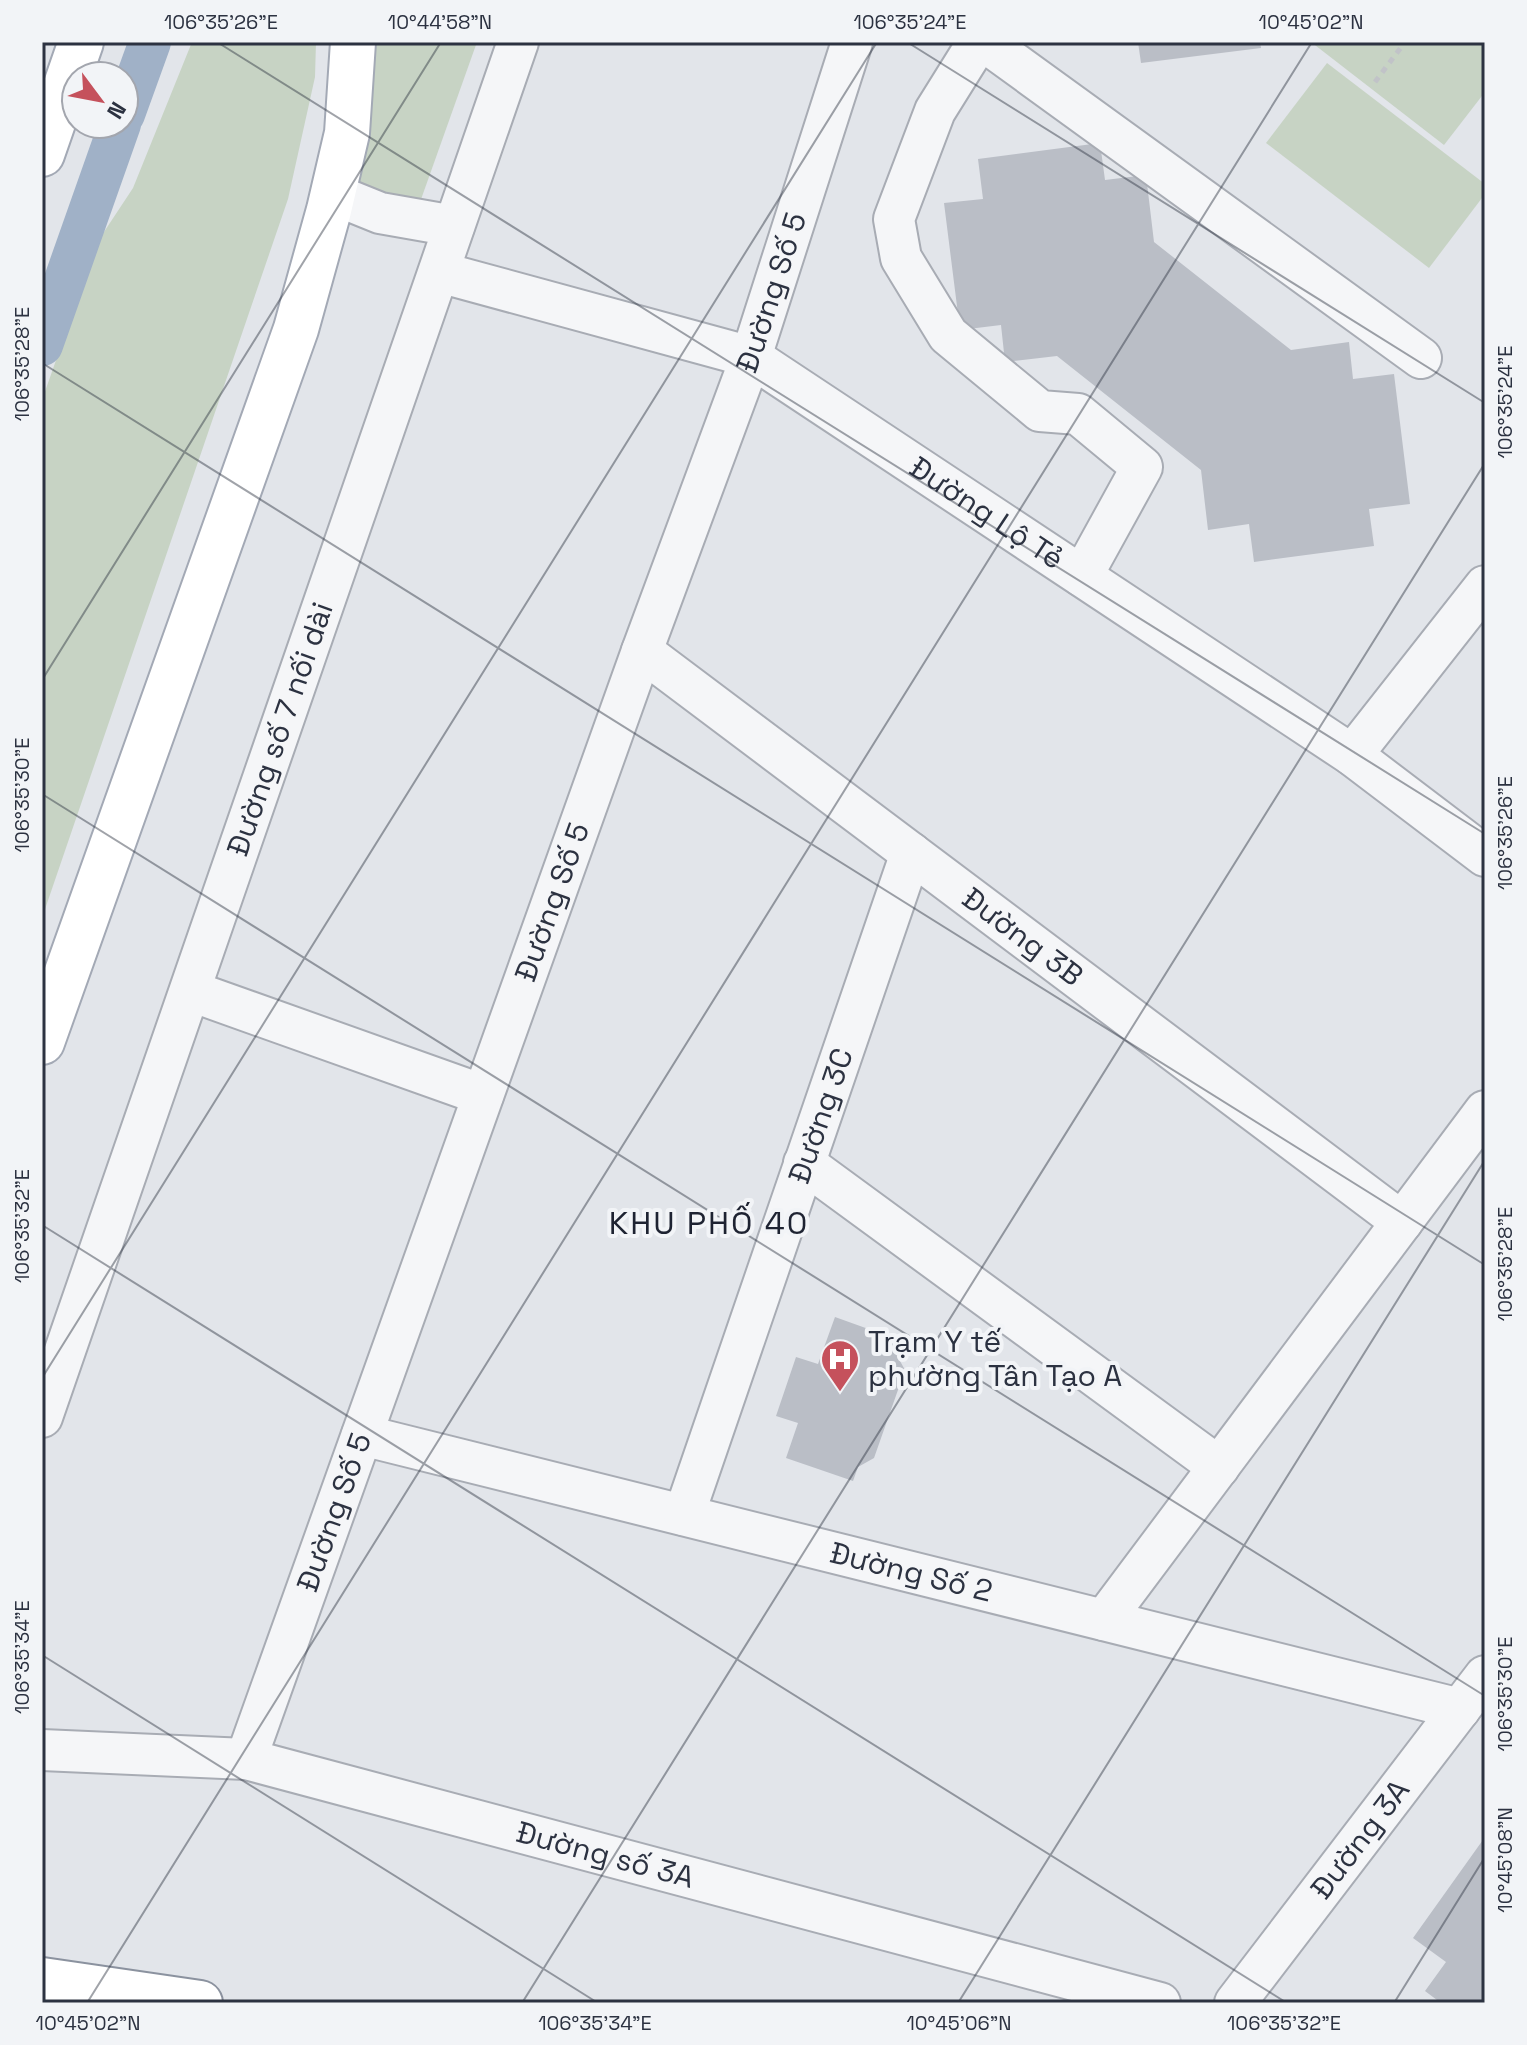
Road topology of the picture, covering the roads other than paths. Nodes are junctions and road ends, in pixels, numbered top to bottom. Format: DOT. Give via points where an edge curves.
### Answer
graph roads {
  1 [pos="81,42"];
  2 [pos="353,42"];
  3 [pos="518,42"];
  4 [pos="852,42"];
  5 [pos="978,42"];
  6 [pos="985,42"];
  7 [pos="42,154"];
  8 [pos="333,194"];
  9 [pos="454,226"];
  10 [pos="439,272"];
  11 [pos="751,357"];
  12 [pos="1421,358"];
  13 [pos="1082,576"];
  14 [pos="1485,586"];
  15 [pos="642,651"];
  16 [pos="1352,755"];
  17 [pos="911,853"];
  18 [pos="1485,856"];
  19 [pos="191,991"];
  20 [pos="42,1042"];
  21 [pos="483,1095"];
  22 [pos="1485,1111"];
  23 [pos="804,1163"];
  24 [pos="1402,1222"];
  25 [pos="42,1417"];
  26 [pos="362,1435"];
  27 [pos="1219,1467"];
  28 [pos="684,1515"];
  29 [pos="1104,1620"];
  30 [pos="1485,1676"];
  31 [pos="1460,1709"];
  32 [pos="42,1750"];
  33 [pos="246,1759"];
  34 [pos="42,1980"];
  35 [pos="200,2003"];
  36 [pos="1160,2003"];
  37 [pos="1235,2003"];
  1 -- 7 [label="main road"];
  2 -- 8 [label="main road" via="347,133"];
  3 -- 9 [label="street, Đường số 7 nối dài"];
  4 -- 11 [label="street, Đường Số 5"];
  5 -- 13 [label="street" via="935,111 894,219 901,258 948,335 1040,411 1078,414 1142,467"];
  6 -- 12 [label="street"];
  8 -- 9 [label="street" via="380,213"];
  8 -- 20 [label="main road" via="296,329"];
  9 -- 10 [label="street, Đường số 7 nối dài"];
  10 -- 11 [label="street, Đường Lộ Tẻ"];
  10 -- 19 [label="street, Đường số 7 nối dài"];
  11 -- 13 [label="street, Đường Lộ Tẻ"];
  11 -- 15 [label="street, Đường Số 5"];
  13 -- 16 [label="street, Đường Lộ Tẻ"];
  14 -- 16 [label="street"];
  15 -- 17 [label="street, Đường 3B"];
  15 -- 21 [label="street, Đường Số 5"];
  16 -- 18 [label="street, Đường Lộ Tẻ"];
  17 -- 23 [label="street, Đường 3C"];
  17 -- 24 [label="street, Đường 3B"];
  19 -- 21 [label="street"];
  19 -- 25 [label="street, Đường số 7 nối dài"];
  21 -- 26 [label="street, Đường Số 5"];
  22 -- 24 [label="street"];
  23 -- 27 [label="street"];
  23 -- 28 [label="street, Đường 3C"];
  24 -- 27 [label="street"];
  26 -- 28 [label="street, Đường Số 2"];
  26 -- 33 [label="street, Đường Số 5"];
  27 -- 29 [label="street"];
  28 -- 29 [label="street, Đường Số 2"];
  29 -- 31 [label="street, Đường Số 2"];
  30 -- 31 [label="street, Đường 3A"];
  31 -- 37 [label="street, Đường 3A"];
  32 -- 33 [label="street, Đường số 3A"];
  33 -- 36 [label="street, Đường số 3A"];
  34 -- 35 [label="main road"];
}
